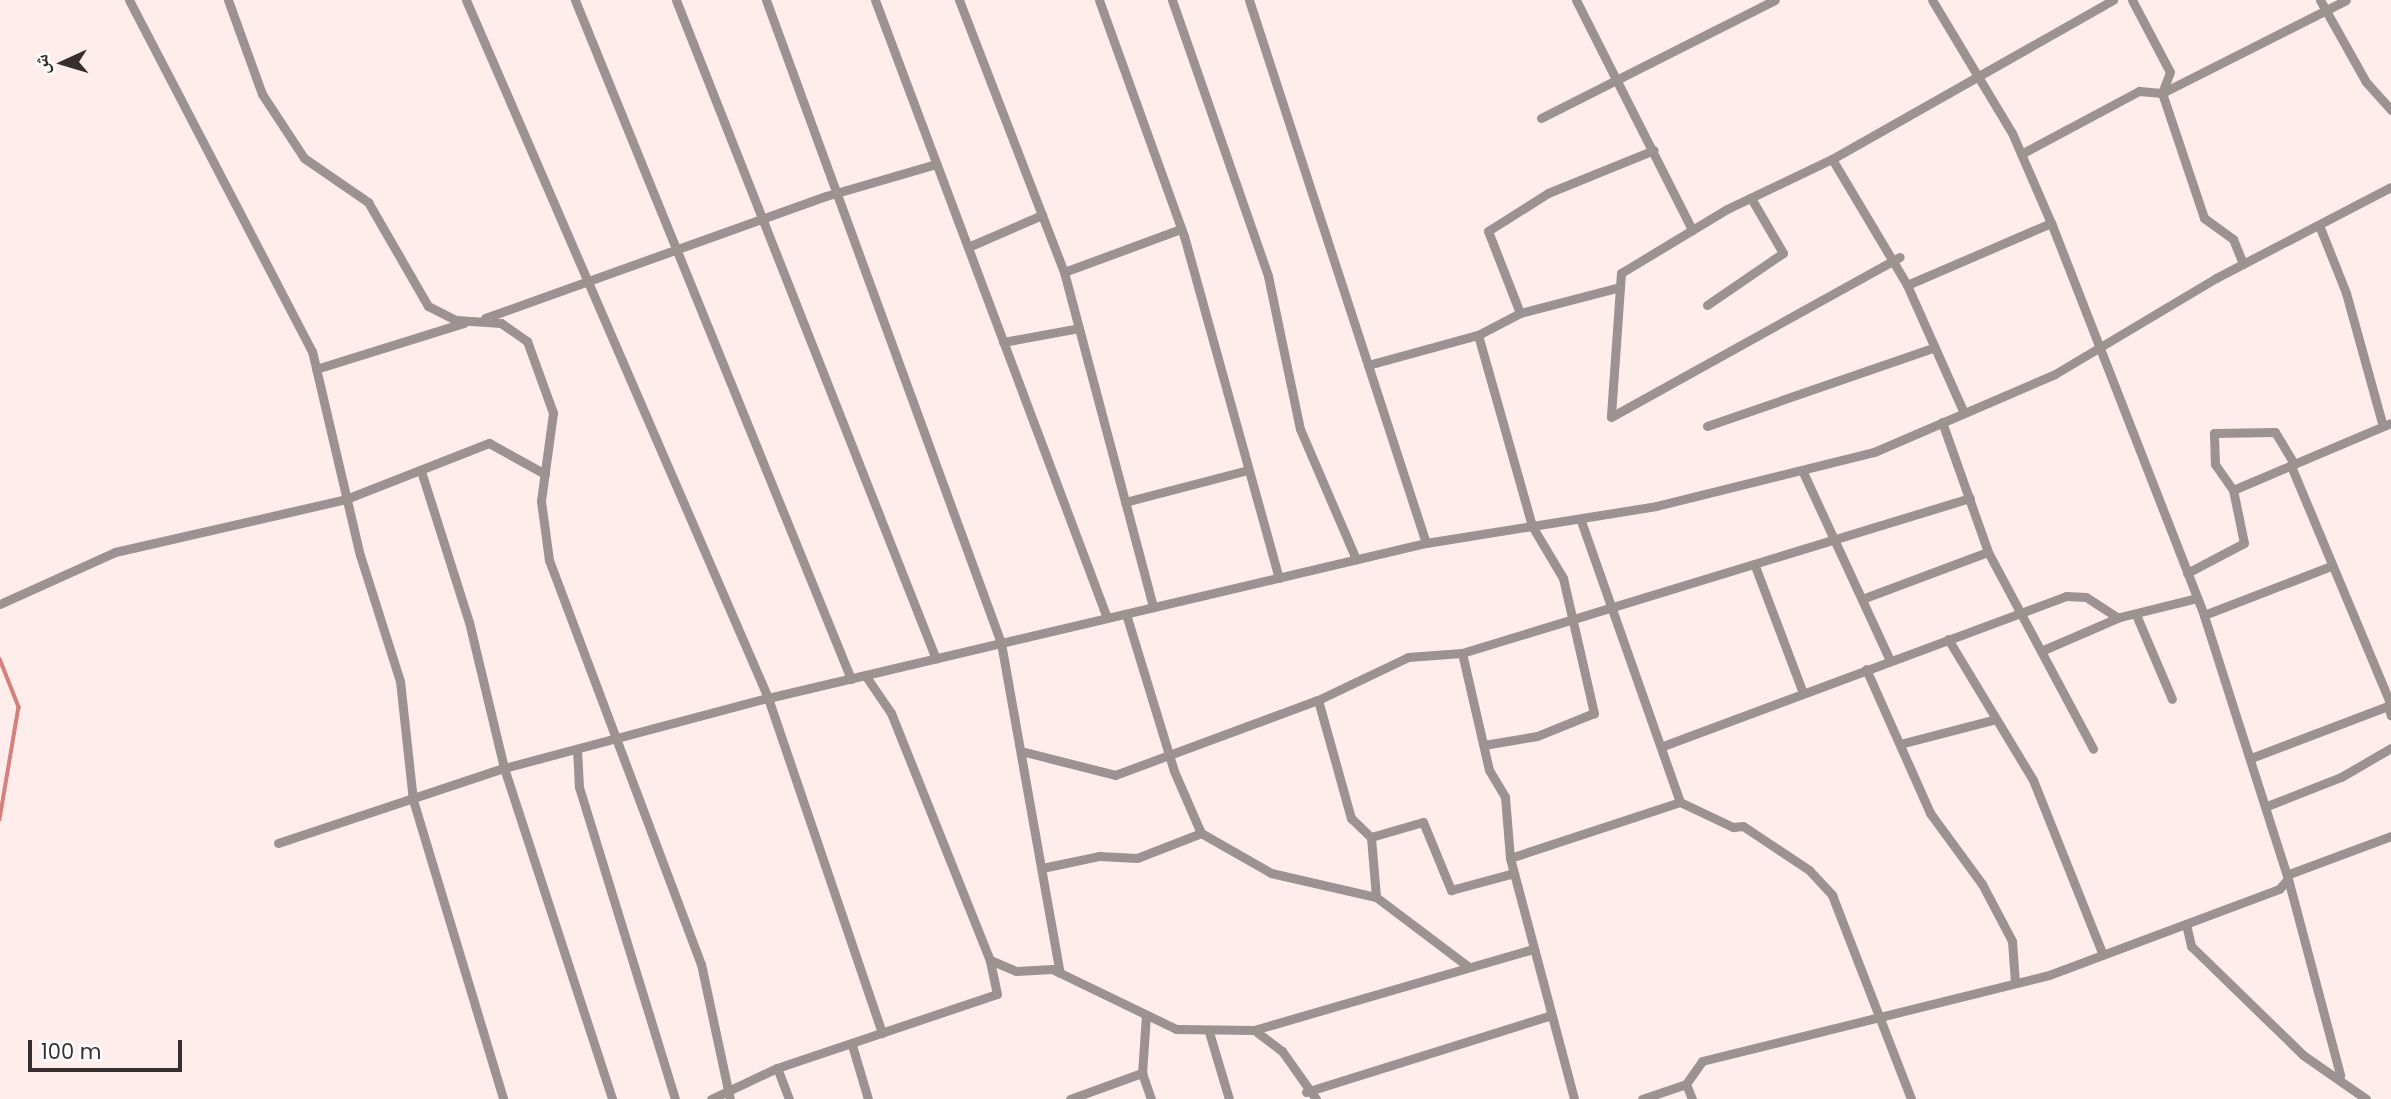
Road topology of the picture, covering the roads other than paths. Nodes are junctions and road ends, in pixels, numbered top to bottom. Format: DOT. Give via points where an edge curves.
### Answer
graph roads {
  1 [pos="130,0"];
  2 [pos="229,0"];
  3 [pos="466,0"];
  4 [pos="575,0"];
  5 [pos="676,0"];
  6 [pos="766,0"];
  7 [pos="875,0"];
  8 [pos="959,0"];
  9 [pos="1098,0"];
  10 [pos="1172,0"];
  11 [pos="1249,0"];
  12 [pos="1576,0"];
  13 [pos="1933,0"];
  14 [pos="2113,0"];
  15 [pos="2132,0"];
  16 [pos="2320,0"];
  17 [pos="2346,0"];
  18 [pos="1769,1"];
  19 [pos="2326,11"];
  20 [pos="1977,73"];
  21 [pos="1613,83"];
  22 [pos="2162,93"];
  23 [pos="2391,110"];
  24 [pos="1541,118"];
  25 [pos="1654,150"];
  26 [pos="2021,154"];
  27 [pos="1832,159"];
  28 [pos="936,164"];
  29 [pos="2391,187"];
  30 [pos="838,192"];
  31 [pos="1751,198"];
  32 [pos="1042,215"];
  33 [pos="763,220"];
  34 [pos="2051,223"];
  35 [pos="2319,225"];
  36 [pos="1181,229"];
  37 [pos="1692,230"];
  38 [pos="968,247"];
  39 [pos="677,250"];
  40 [pos="1896,259"];
  41 [pos="2243,264"];
  42 [pos="1064,272"];
  43 [pos="588,282"];
  44 [pos="1907,285"];
  45 [pos="1620,287"];
  46 [pos="1707,305"];
  47 [pos="1520,313"];
  48 [pos="483,319"];
  49 [pos="1079,328"];
  50 [pos="1478,335"];
  51 [pos="1003,342"];
  52 [pos="1935,347"];
  53 [pos="2099,350"];
  54 [pos="1368,366"];
  55 [pos="316,369"];
  56 [pos="1964,413"];
  57 [pos="1942,422"];
  58 [pos="2387,425"];
  59 [pos="1707,426"];
  60 [pos="2292,465"];
  61 [pos="1248,470"];
  62 [pos="1802,470"];
  63 [pos="421,471"];
  64 [pos="545,474"];
  65 [pos="2233,490"];
  66 [pos="1970,498"];
  67 [pos="346,499"];
  68 [pos="1125,502"];
  69 [pos="1581,521"];
  70 [pos="1532,526"];
  71 [pos="1834,539"];
  72 [pos="1426,543"];
  73 [pos="1989,552"];
  74 [pos="1356,559"];
  75 [pos="1755,566"];
  76 [pos="2331,566"];
  77 [pos="2187,573"];
  78 [pos="1279,578"];
  79 [pos="2197,598"];
  80 [pos="1862,599"];
  81 [pos="0,604"];
  82 [pos="1153,607"];
  83 [pos="1613,607"];
  84 [pos="2018,613"];
  85 [pos="1126,614"];
  86 [pos="2204,615"];
  87 [pos="2137,617"];
  88 [pos="1107,618"];
  89 [pos="2118,618"];
  90 [pos="1569,621"];
  91 [pos="1948,639"];
  92 [pos="1001,643"];
  93 [pos="2041,650"];
  94 [pos="1462,653"];
  95 [pos="1889,658"];
  96 [pos="936,659"];
  97 [pos="1866,669"];
  98 [pos="865,675"];
  99 [pos="851,679"];
  100 [pos="1803,693"];
  101 [pos="768,698"];
  102 [pos="2172,699"];
  103 [pos="1318,700"];
  104 [pos="2389,706"];
  105 [pos="2391,716"];
  106 [pos="1993,720"];
  107 [pos="617,738"];
  108 [pos="1900,744"];
  109 [pos="1484,745"];
  110 [pos="1663,746"];
  111 [pos="2391,748"];
  112 [pos="577,749"];
  113 [pos="2093,749"];
  114 [pos="1025,752"];
  115 [pos="2251,758"];
  116 [pos="1172,759"];
  117 [pos="505,768"];
  118 [pos="413,800"];
  119 [pos="1680,802"];
  120 [pos="2267,806"];
  121 [pos="1201,833"];
  122 [pos="2391,836"];
  123 [pos="1371,837"];
  124 [pos="278,843"];
  125 [pos="1510,858"];
  126 [pos="1042,868"];
  127 [pos="1514,873"];
  128 [pos="2289,876"];
  129 [pos="1376,897"];
  130 [pos="2186,924"];
  131 [pos="1532,949"];
  132 [pos="2103,955"];
  133 [pos="990,960"];
  134 [pos="1469,967"];
  135 [pos="1060,973"];
  136 [pos="2015,983"];
  137 [pos="1146,1015"];
  138 [pos="1550,1015"];
  139 [pos="1882,1016"];
  140 [pos="1254,1030"];
  141 [pos="1209,1032"];
  142 [pos="882,1033"];
  143 [pos="852,1045"];
  144 [pos="777,1068"];
  145 [pos="1142,1073"];
  146 [pos="2340,1075"];
  147 [pos="1686,1084"];
  148 [pos="1306,1092"];
  149 [pos="729,1095"];
  150 [pos="503,1099"];
  151 [pos="612,1099"];
  152 [pos="675,1099"];
  153 [pos="711,1099"];
  154 [pos="789,1099"];
  155 [pos="868,1099"];
  156 [pos="1070,1099"];
  157 [pos="1151,1099"];
  158 [pos="1228,1099"];
  159 [pos="1316,1099"];
  160 [pos="1574,1099"];
  161 [pos="1642,1099"];
  162 [pos="1692,1099"];
  163 [pos="1911,1099"];
  164 [pos="2366,1099"];
  1 -- 55 [label="street"];
  2 -- 48 [label="street" via="262,94 304,158 368,202 428,306 456,320"];
  3 -- 43 [label="street"];
  4 -- 39 [label="street"];
  5 -- 33 [label="street"];
  6 -- 30 [label="street"];
  7 -- 28 [label="street"];
  8 -- 32 [label="street"];
  9 -- 36 [label="street"];
  10 -- 74 [label="street" via="1269,276 1300,429"];
  11 -- 54 [label="street"];
  12 -- 21 [label="street"];
  13 -- 20 [label="street"];
  14 -- 20 [label="street"];
  15 -- 22 [label="street" via="2170,72"];
  16 -- 19 [label="street"];
  17 -- 19 [label="street"];
  18 -- 21 [label="street"];
  19 -- 22 [label="street"];
  19 -- 23 [label="street" via="2366,82"];
  20 -- 26 [label="street"];
  20 -- 27 [label="street"];
  21 -- 24 [label="street"];
  21 -- 25 [label="street"];
  22 -- 26 [label="street" via="2139,91"];
  22 -- 41 [label="street" via="2204,218 2233,239"];
  25 -- 37 [label="street"];
  25 -- 47 [label="street" via="1548,193 1488,230"];
  26 -- 34 [label="street"];
  27 -- 31 [label="street"];
  27 -- 40 [label="street"];
  28 -- 30 [label="street"];
  28 -- 38 [label="street"];
  29 -- 35 [label="street"];
  30 -- 33 [label="street"];
  30 -- 92 [label="street"];
  31 -- 37 [label="street"];
  31 -- 46 [label="street" via="1783,253"];
  32 -- 38 [label="street"];
  32 -- 42 [label="street"];
  33 -- 39 [label="street"];
  33 -- 96 [label="street"];
  34 -- 44 [label="street"];
  34 -- 53 [label="street"];
  35 -- 41 [label="street"];
  35 -- 58 [label="street" via="2346,293"];
  36 -- 42 [label="street"];
  36 -- 61 [label="street"];
  37 -- 45 [label="street" via="1621,273"];
  38 -- 51 [label="street"];
  39 -- 43 [label="street"];
  39 -- 99 [label="street"];
  40 -- 44 [label="street"];
  40 -- 45 [label="street" via="1611,417"];
  41 -- 53 [label="street"];
  42 -- 49 [label="street"];
  43 -- 48 [label="street"];
  43 -- 101 [label="street"];
  44 -- 52 [label="street"];
  45 -- 47 [label="street"];
  47 -- 50 [label="street"];
  48 -- 55 [label="street" via="397,340"];
  48 -- 64 [label="street" via="527,341 552,413"];
  49 -- 51 [label="street"];
  49 -- 68 [label="street"];
  50 -- 54 [label="street"];
  50 -- 70 [label="street"];
  51 -- 88 [label="street"];
  52 -- 56 [label="street"];
  52 -- 59 [label="street"];
  53 -- 56 [label="street"];
  53 -- 77 [label="street"];
  54 -- 72 [label="street"];
  55 -- 67 [label="street"];
  56 -- 57 [label="street"];
  57 -- 62 [label="street" via="1874,452"];
  57 -- 66 [label="street"];
  58 -- 60 [label="street"];
  60 -- 65 [label="street"];
  60 -- 65 [label="street" via="2274,432 2214,433 2215,464"];
  60 -- 76 [label="street"];
  61 -- 68 [label="street"];
  61 -- 78 [label="street"];
  62 -- 69 [label="street"];
  62 -- 71 [label="street"];
  63 -- 64 [label="street" via="489,443"];
  63 -- 67 [label="street"];
  63 -- 117 [label="street" via="468,622"];
  64 -- 107 [label="street" via="547,552"];
  65 -- 77 [label="street" via="2244,544"];
  66 -- 71 [label="street"];
  66 -- 73 [label="street"];
  67 -- 81 [label="street" via="115,552"];
  67 -- 118 [label="street" via="400,681"];
  68 -- 82 [label="street"];
  69 -- 70 [label="street"];
  69 -- 83 [label="street"];
  70 -- 72 [label="street"];
  70 -- 90 [label="street" via="1563,578"];
  71 -- 75 [label="street"];
  71 -- 80 [label="street"];
  72 -- 74 [label="street"];
  73 -- 80 [label="street"];
  73 -- 84 [label="street"];
  74 -- 78 [label="street"];
  75 -- 83 [label="street"];
  75 -- 100 [label="street"];
  76 -- 86 [label="street"];
  76 -- 104 [label="street"];
  77 -- 79 [label="street"];
  78 -- 82 [label="street"];
  79 -- 86 [label="street"];
  79 -- 87 [label="street"];
  80 -- 95 [label="street"];
  82 -- 85 [label="street"];
  83 -- 90 [label="street"];
  83 -- 110 [label="street"];
  84 -- 89 [label="street" via="2066,596 2086,597"];
  84 -- 91 [label="street"];
  84 -- 93 [label="street"];
  85 -- 88 [label="street"];
  85 -- 116 [label="street"];
  86 -- 115 [label="street"];
  87 -- 89 [label="street"];
  87 -- 102 [label="street"];
  88 -- 92 [label="street"];
  89 -- 93 [label="street"];
  90 -- 94 [label="street"];
  90 -- 109 [label="street" via="1594,713 1538,736"];
  91 -- 95 [label="street"];
  91 -- 106 [label="street"];
  92 -- 96 [label="street"];
  92 -- 114 [label="street"];
  93 -- 113 [label="street"];
  94 -- 103 [label="street" via="1408,657"];
  94 -- 109 [label="street"];
  95 -- 97 [label="street"];
  96 -- 98 [label="street"];
  97 -- 100 [label="street"];
  97 -- 108 [label="street"];
  98 -- 99 [label="street"];
  98 -- 133 [label="street" via="891,713"];
  99 -- 101 [label="street"];
  100 -- 110 [label="street"];
  101 -- 107 [label="street"];
  101 -- 142 [label="street"];
  103 -- 116 [label="street"];
  103 -- 123 [label="street" via="1351,818"];
  104 -- 105 [label="street"];
  104 -- 115 [label="street"];
  106 -- 108 [label="street"];
  106 -- 132 [label="street" via="2033,780"];
  107 -- 112 [label="street"];
  107 -- 149 [label="street" via="701,964"];
  108 -- 136 [label="street" via="1930,813 1982,884 2012,941"];
  109 -- 125 [label="street" via="1505,797"];
  110 -- 119 [label="street"];
  111 -- 120 [label="street" via="2341,777"];
  112 -- 117 [label="street"];
  112 -- 152 [label="street" via="579,787"];
  114 -- 116 [label="street" via="1115,775"];
  114 -- 126 [label="street"];
  115 -- 120 [label="street"];
  116 -- 121 [label="street"];
  117 -- 118 [label="street"];
  117 -- 151 [label="street"];
  118 -- 124 [label="street"];
  118 -- 150 [label="street"];
  119 -- 125 [label="street"];
  119 -- 139 [label="street" via="1733,827 1743,826 1810,870 1832,895"];
  120 -- 128 [label="street"];
  121 -- 126 [label="street" via="1137,858 1099,856"];
  121 -- 129 [label="street" via="1271,873"];
  122 -- 128 [label="street"];
  123 -- 127 [label="street" via="1423,822 1451,890"];
  123 -- 129 [label="street"];
  125 -- 127 [label="street"];
  126 -- 135 [label="street"];
  127 -- 131 [label="street"];
  128 -- 130 [label="street" via="2279,889"];
  128 -- 146 [label="street"];
  129 -- 134 [label="street"];
  130 -- 132 [label="street"];
  130 -- 146 [label="street" via="2191,946 2303,1055"];
  131 -- 134 [label="street"];
  131 -- 138 [label="street"];
  132 -- 136 [label="street"];
  133 -- 135 [label="street" via="1016,971"];
  133 -- 142 [label="street" via="997,994"];
  134 -- 140 [label="street"];
  135 -- 137 [label="street"];
  136 -- 139 [label="street"];
  137 -- 141 [label="street" via="1176,1029"];
  137 -- 145 [label="street"];
  138 -- 148 [label="street"];
  138 -- 160 [label="street"];
  139 -- 147 [label="street" via="1702,1061"];
  139 -- 163 [label="street"];
  140 -- 141 [label="street"];
  140 -- 148 [label="street" via="1282,1051"];
  141 -- 158 [label="street"];
  142 -- 143 [label="street"];
  143 -- 144 [label="street"];
  143 -- 155 [label="street"];
  144 -- 149 [label="street"];
  144 -- 154 [label="street"];
  145 -- 156 [label="street"];
  145 -- 157 [label="street"];
  146 -- 164 [label="street"];
  147 -- 161 [label="street"];
  147 -- 162 [label="street"];
  148 -- 159 [label="street"];
  149 -- 153 [label="street"];
}
